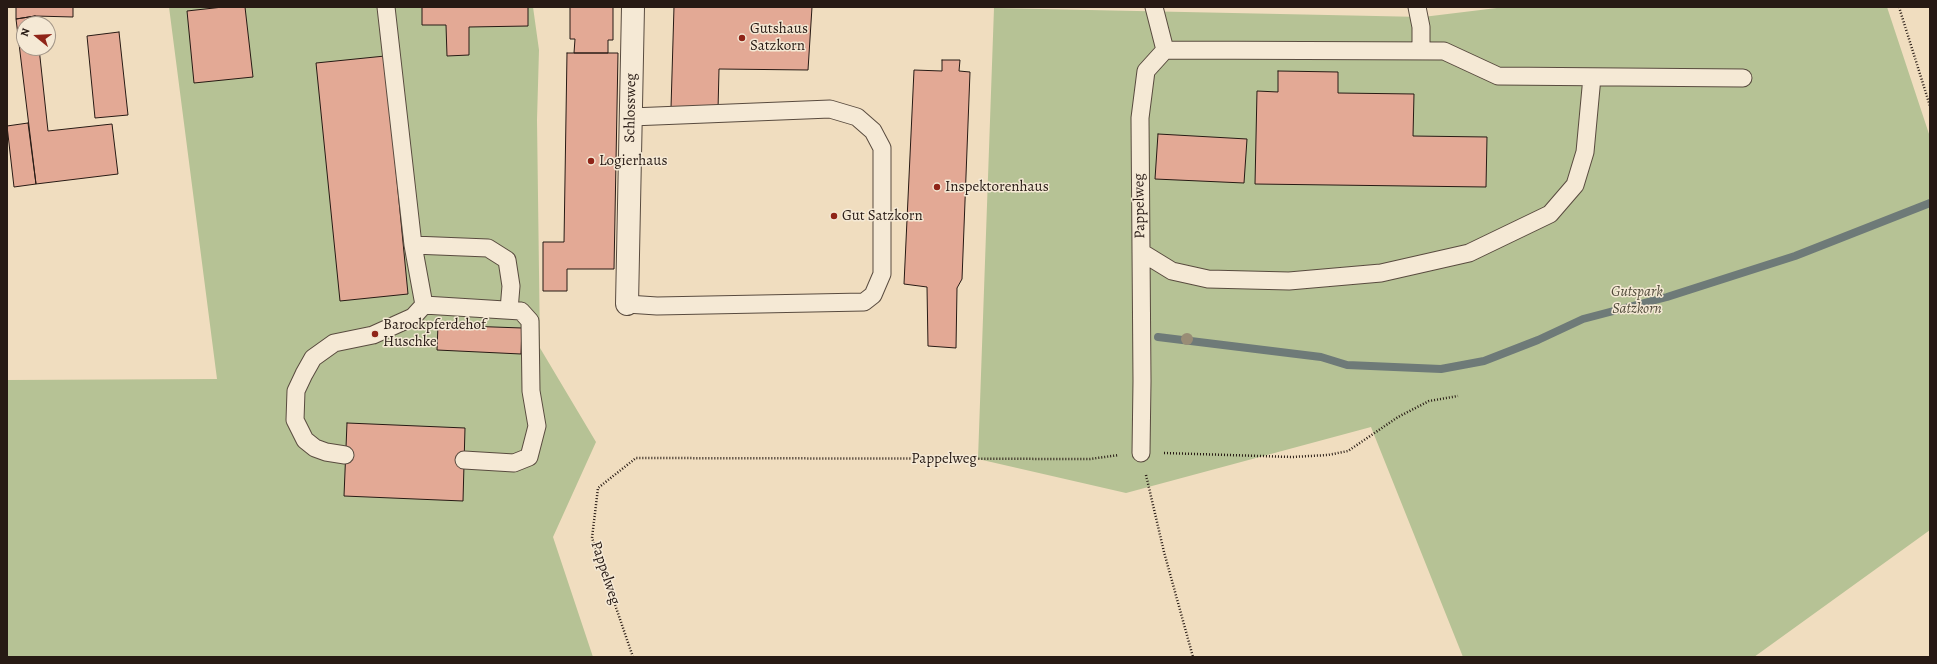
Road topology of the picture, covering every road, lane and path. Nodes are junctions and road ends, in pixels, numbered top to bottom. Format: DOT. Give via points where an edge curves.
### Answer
graph roads {
  1 [pos="386,7"];
  2 [pos="633,7"];
  3 [pos="1154,7"];
  4 [pos="1417,7"];
  5 [pos="1900,7"];
  6 [pos="1165,50"];
  7 [pos="1421,51"];
  8 [pos="1592,77"];
  9 [pos="1743,78"];
  10 [pos="1930,106"];
  11 [pos="631,118"];
  12 [pos="413,245"];
  13 [pos="1141,252"];
  14 [pos="627,304"];
  15 [pos="424,305"];
  16 [pos="509,310"];
  17 [pos="1458,396"];
  18 [pos="1141,453"];
  19 [pos="345,455"];
  20 [pos="464,460"];
  21 [pos="633,657"];
  22 [pos="1193,657"];
  1 -- 12 [label="lane"];
  2 -- 11 [label="street, Schlossweg"];
  3 -- 6 [label="lane"];
  4 -- 7 [label="lane" via="1421,27"];
  5 -- 10 [label="path"];
  6 -- 7 [label="lane"];
  6 -- 13 [label="lane, Pappelweg" via="1146,71 1140,118"];
  7 -- 8 [label="lane" via="1444,51 1498,76"];
  8 -- 9 [label="lane"];
  8 -- 13 [label="lane" via="1584,152 1575,185 1550,214 1469,253 1381,272 1289,280 1208,279 1172,271"];
  11 -- 14 [label="street, Schlossweg"];
  11 -- 14 [label="lane" via="830,109 857,117 873,130 882,148 882,274 873,295 864,302 657,306"];
  12 -- 15 [label="lane"];
  12 -- 16 [label="lane" via="488,248 507,260 511,286"];
  13 -- 18 [label="lane, Pappelweg"];
  15 -- 16 [label="lane"];
  15 -- 19 [label="lane" via="413,318 373,335 334,343 313,358 304,374 296,391 295,420 305,440 315,448"];
  16 -- 20 [label="lane" via="521,311 530,321 531,391 537,426 529,457 514,463"];
  17 -- 18 [label="path" via="1429,401 1398,417 1348,451 1328,456"];
  18 -- 21 [label="path, Pappelweg" via="1090,459 636,458 598,488 592,538"];
  18 -- 22 [label="path" via="1164,552"];
}
